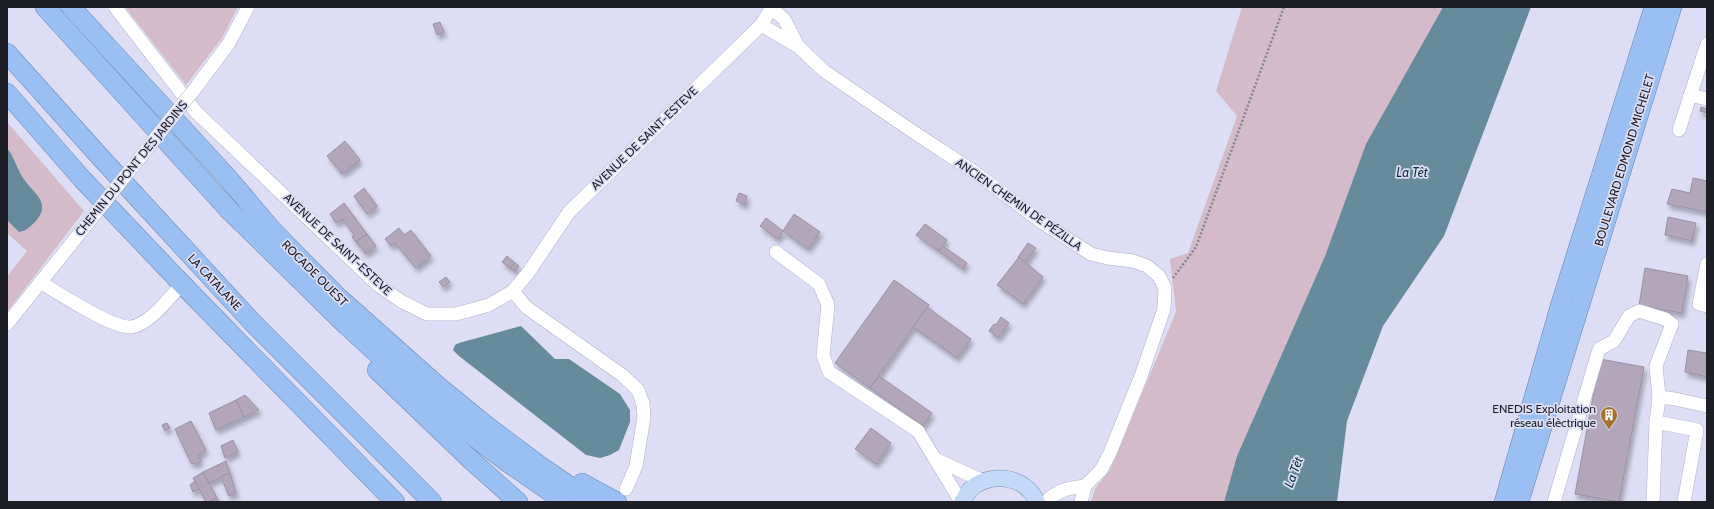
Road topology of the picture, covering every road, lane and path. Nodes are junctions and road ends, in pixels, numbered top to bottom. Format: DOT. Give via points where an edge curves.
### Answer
graph roads {
  1 [pos="45,7"];
  2 [pos="71,7"];
  3 [pos="115,7"];
  4 [pos="248,7"];
  5 [pos="1284,7"];
  6 [pos="1654,7"];
  7 [pos="1672,7"];
  8 [pos="772,8"];
  9 [pos="761,25"];
  10 [pos="1707,44"];
  11 [pos="799,47"];
  12 [pos="7,53"];
  13 [pos="7,93"];
  14 [pos="1690,96"];
  15 [pos="1707,99"];
  16 [pos="1680,130"];
  17 [pos="228,178"];
  18 [pos="228,209"];
  19 [pos="776,252"];
  20 [pos="1707,264"];
  21 [pos="40,282"];
  22 [pos="182,284"];
  23 [pos="1165,288"];
  24 [pos="513,291"];
  25 [pos="1707,306"];
  26 [pos="1568,309"];
  27 [pos="7,324"];
  28 [pos="1659,397"];
  29 [pos="1707,406"];
  30 [pos="1656,422"];
  31 [pos="935,459"];
  32 [pos="983,481"];
  33 [pos="1085,486"];
  34 [pos="622,496"];
  35 [pos="395,502"];
  36 [pos="432,502"];
  37 [pos="518,502"];
  38 [pos="565,502"];
  39 [pos="593,502"];
  40 [pos="962,502"];
  41 [pos="1037,502"];
  42 [pos="1046,502"];
  43 [pos="1080,502"];
  44 [pos="1491,502"];
  45 [pos="1504,502"];
  46 [pos="1519,502"];
  47 [pos="1529,502"];
  48 [pos="1554,502"];
  49 [pos="1653,502"];
  50 [pos="1684,502"];
  1 -- 18 [label="highway, ROCADE OUEST"];
  2 -- 17 [label="highway, ROCADE OUEST"];
  3 -- 24 [label="street, AVENUE DE SAINT-ESTEVE" via="196,112 378,285 401,301 427,314 456,314 489,305"];
  4 -- 21 [label="street, CHEMIN DU PONT DES JARDINS, bridge" via="229,43 197,86"];
  5 -- 23 [label="path" via="1196,247"];
  6 -- 26 [label="highway, BOULEVARD EDMOND MICHELET"];
  7 -- 26 [label="highway, BOULEVARD EDMOND MICHELET"];
  8 -- 9 [label="street, AVENUE DE SAINT-ESTEVE"];
  8 -- 11 [label="street, ANCIEN CHEMIN DE PÉZILLA" via="784,19"];
  9 -- 11 [label="street, ANCIEN CHEMIN DE PÉZILLA"];
  9 -- 24 [label="street, AVENUE DE SAINT-ESTEVE" via="569,212 528,274"];
  10 -- 14 [label="street"];
  11 -- 23 [label="street, ANCIEN CHEMIN DE PÉZILLA" via="824,71 974,171 1043,223 1091,254 1147,266 1159,276"];
  12 -- 36 [label="highway, LA CATALANE" via="253,323"];
  13 -- 22 [label="highway, LA CATALANE" via="83,180"];
  14 -- 15 [label="street"];
  14 -- 16 [label="street"];
  17 -- 34 [label="highway" via="430,371 512,435 578,481"];
  17 -- 39 [label="highway, ROCADE OUEST" via="272,230 337,296 438,386 498,434"];
  18 -- 37 [label="highway" via="331,323 393,386"];
  18 -- 38 [label="highway, ROCADE OUEST" via="347,326 434,406 507,462"];
  19 -- 31 [label="street" via="819,284 828,305 823,355 829,372 918,431"];
  20 -- 25 [label="street" via="1699,304"];
  21 -- 22 [label="street" via="81,307 121,326 131,327 151,318"];
  21 -- 27 [label="street, CHEMIN DU PONT DES JARDINS"];
  22 -- 35 [label="highway, LA CATALANE"];
  23 -- 33 [label="street" via="1164,309 1110,454"];
  24 -- 34 [label="street" via="526,307 622,374 638,390 644,417 636,466"];
  26 -- 44 [label="highway"];
  26 -- 45 [label="highway"];
  26 -- 46 [label="highway"];
  26 -- 47 [label="highway"];
  28 -- 29 [label="street"];
  28 -- 30 [label="street"];
  28 -- 48 [label="street" via="1656,366 1672,324 1665,318 1639,311 1628,316 1614,341 1599,349"];
  30 -- 49 [label="street"];
  30 -- 50 [label="street" via="1697,430"];
  31 -- 32 [label="street"];
  31 -- 40 [label="street"];
  32 -- 40 [label="main road" via="970,490"];
  32 -- 41 [label="main road" via="998,477 1014,480 1028,488"];
  33 -- 42 [label="street" via="1065,489 1051,496"];
  33 -- 43 [label="street"];
}
